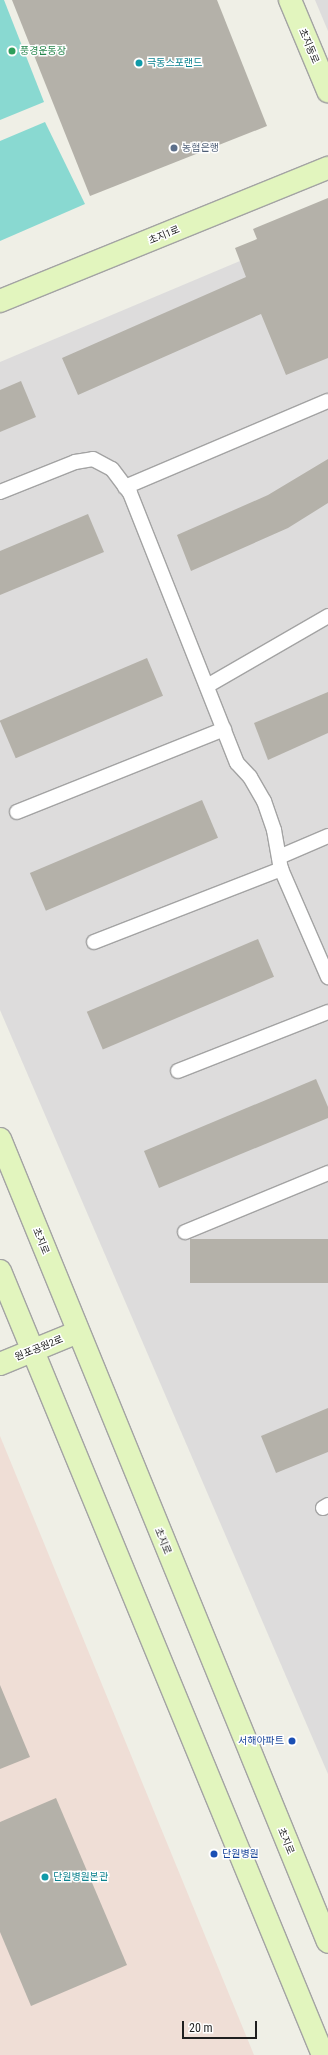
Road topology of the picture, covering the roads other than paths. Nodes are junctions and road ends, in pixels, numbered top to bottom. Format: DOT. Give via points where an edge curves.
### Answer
graph roads {
  1 [pos="290,0"];
  2 [pos="328,92"];
  3 [pos="328,168"];
  4 [pos="0,301"];
  5 [pos="328,402"];
  6 [pos="125,487"];
  7 [pos="0,492"];
  8 [pos="328,616"];
  9 [pos="206,686"];
  10 [pos="224,729"];
  11 [pos="17,812"];
  12 [pos="328,836"];
  13 [pos="280,863"];
  14 [pos="94,942"];
  15 [pos="328,977"];
  16 [pos="328,1012"];
  17 [pos="178,1071"];
  18 [pos="0,1139"];
  19 [pos="328,1173"];
  20 [pos="185,1232"];
  21 [pos="0,1271"];
  22 [pos="78,1332"];
  23 [pos="32,1351"];
  24 [pos="0,1364"];
  25 [pos="328,1942"];
  26 [pos="323,2055"];
  1 -- 2 [label="street, 초지동로"];
  3 -- 4 [label="street, 초지1로"];
  5 -- 6 [label="lane"];
  6 -- 7 [label="lane" via="112,469 93,459 75,462"];
  6 -- 9 [label="lane"];
  8 -- 9 [label="lane"];
  9 -- 10 [label="lane"];
  10 -- 11 [label="lane"];
  10 -- 13 [label="lane" via="237,763 250,777 264,801 274,830"];
  12 -- 13 [label="lane"];
  13 -- 14 [label="lane"];
  13 -- 15 [label="lane"];
  16 -- 17 [label="lane"];
  18 -- 22 [label="street, 초지로"];
  19 -- 20 [label="lane"];
  21 -- 23 [label="street"];
  22 -- 23 [label="street, 원포공원2로"];
  22 -- 25 [label="street, 초지로"];
  23 -- 24 [label="street, 원포공원2로"];
  23 -- 26 [label="street"];
}
